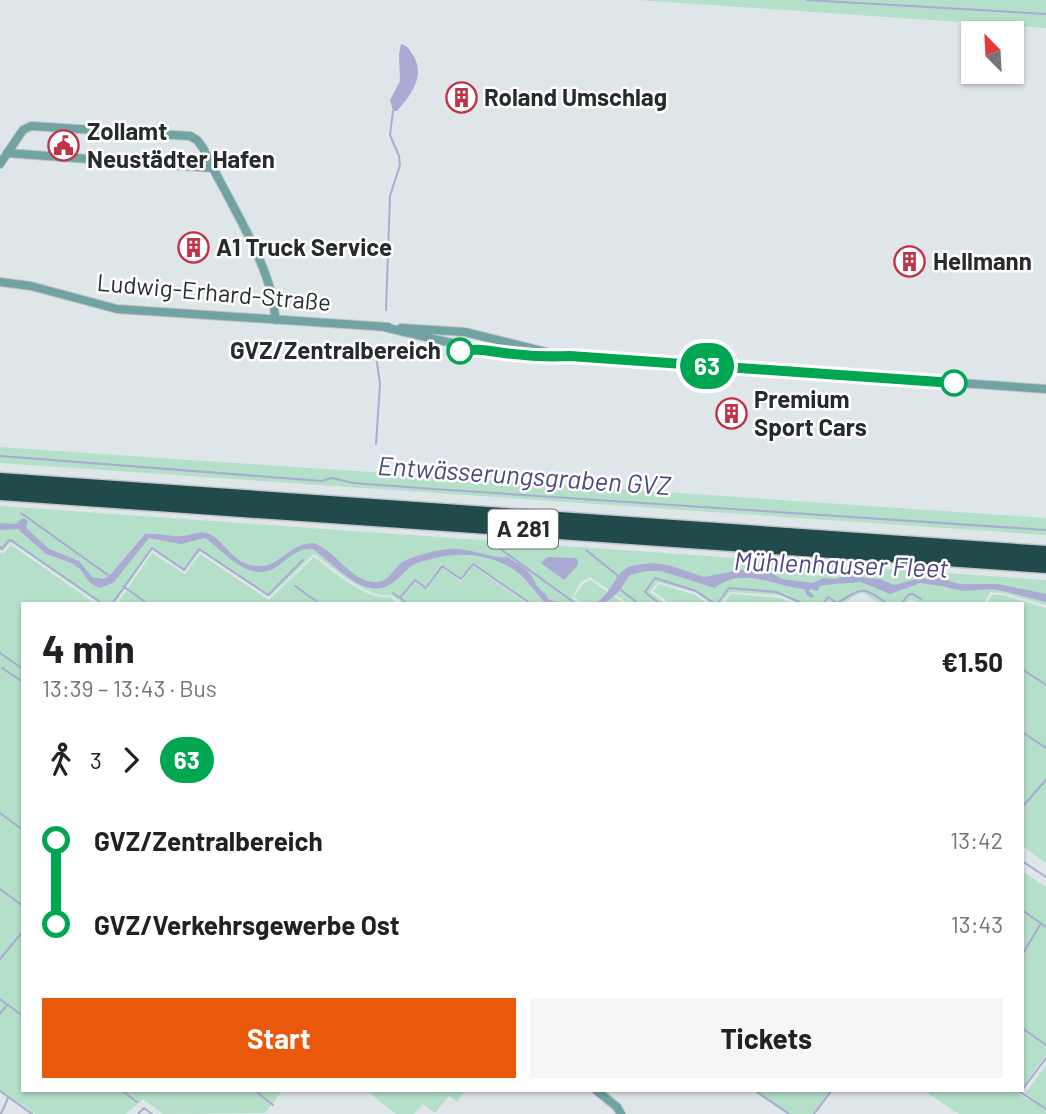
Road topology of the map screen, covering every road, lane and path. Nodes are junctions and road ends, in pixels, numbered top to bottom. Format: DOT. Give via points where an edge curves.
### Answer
graph roads {
  1 [pos="7,153"];
  2 [pos="0,164"];
  3 [pos="212,168"];
  4 [pos="0,282"];
  5 [pos="275,320"];
  6 [pos="1046,389"];
  7 [pos="0,480"];
  8 [pos="0,493"];
  9 [pos="1046,553"];
  10 [pos="1046,566"];
  11 [pos="598,1092"];
  12 [pos="621,1114"];
  1 -- 2 [label="street"];
  1 -- 3 [label="street"];
  1 -- 3 [label="street" via="31,126 184,134 197,140"];
  3 -- 5 [label="street" via="272,290"];
  4 -- 5 [label="street, Ludwig-Erhard-Straße" via="117,309"];
  5 -- 6 [label="street, Ludwig-Erhard-Straße" via="465,332 570,356"];
  7 -- 9 [label="highway, A 281"];
  8 -- 10 [label="highway, A 281"];
  11 -- 12 [label="street"];
}
